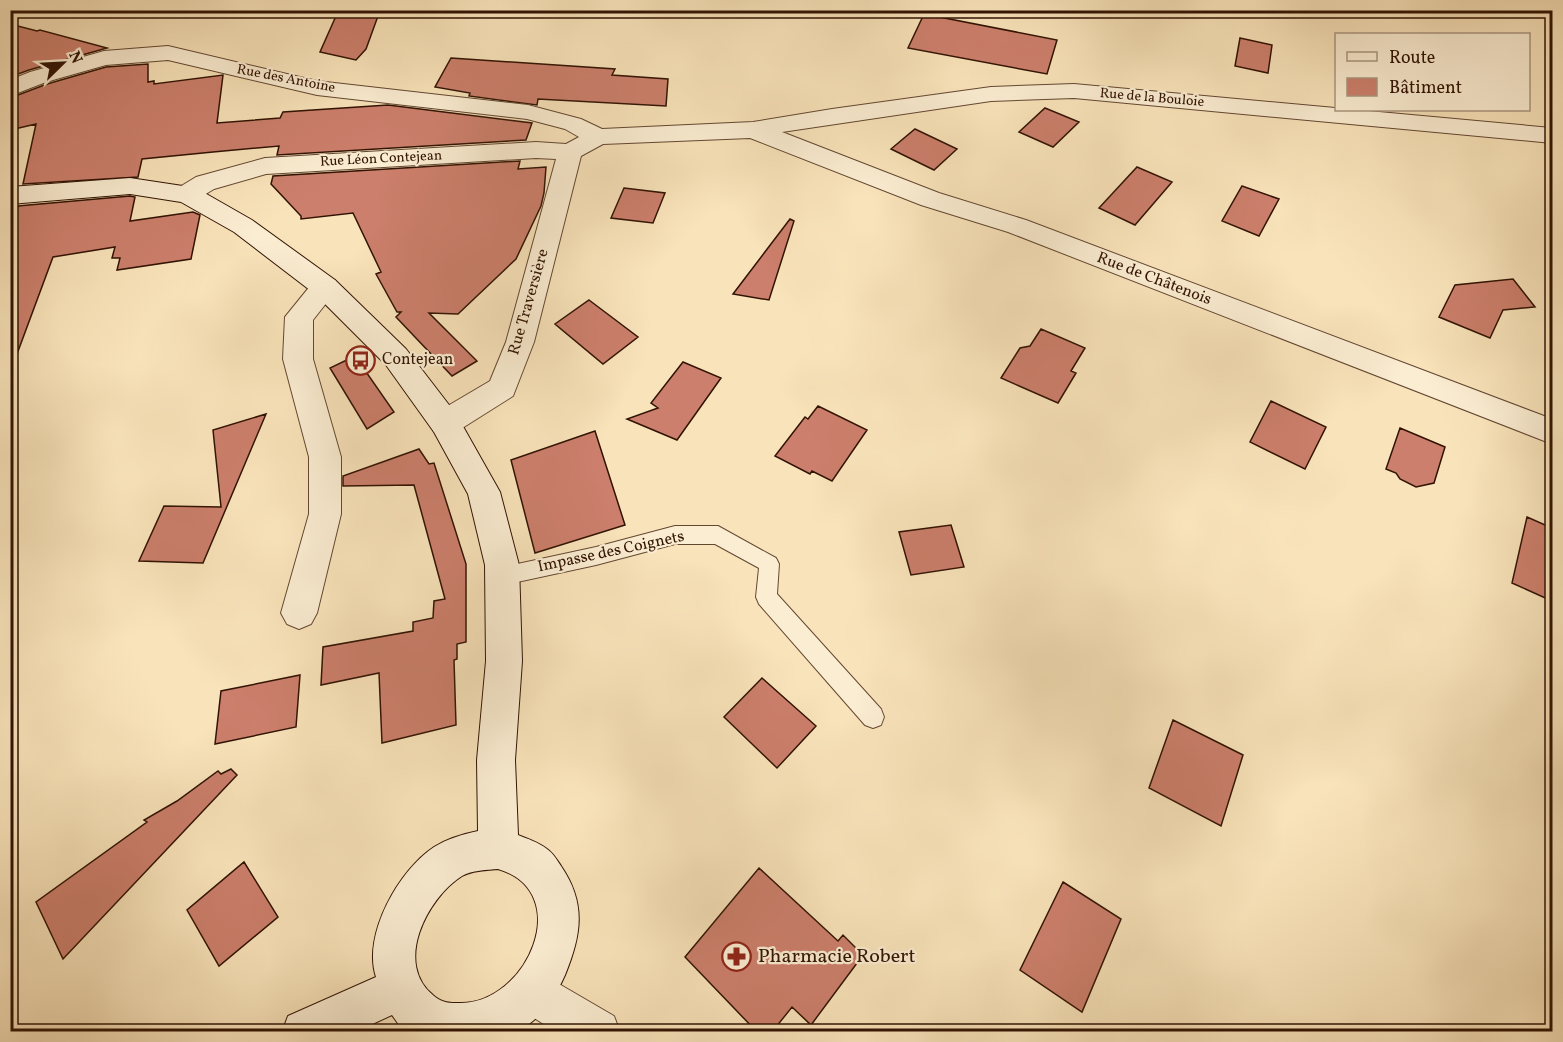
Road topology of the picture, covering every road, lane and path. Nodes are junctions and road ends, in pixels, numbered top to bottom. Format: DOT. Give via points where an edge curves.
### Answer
graph roads {
  1 [pos="10,89"];
  2 [pos="753,130"];
  3 [pos="1552,135"];
  4 [pos="598,137"];
  5 [pos="570,152"];
  6 [pos="187,194"];
  7 [pos="10,196"];
  8 [pos="325,287"];
  9 [pos="445,423"];
  10 [pos="1552,432"];
  11 [pos="503,576"];
  12 [pos="299,613"];
  13 [pos="873,717"];
  14 [pos="498,849"];
  15 [pos="401,988"];
  16 [pos="532,992"];
  17 [pos="304,1032"];
  18 [pos="598,1032"];
  1 -- 4 [label="street, Rue des Antoine" via="104,57 168,53 317,88 528,112 573,124"];
  2 -- 3 [label="street, Rue de la Bouloie" via="991,94 1074,91"];
  2 -- 4 [label="street"];
  2 -- 10 [label="street, Rue de Châtenois" via="930,199 1017,226"];
  4 -- 5 [label="street"];
  5 -- 6 [label="street, Rue Léon Contejean" via="536,150 265,166 205,183"];
  5 -- 9 [label="street, Rue Traversière" via="520,342 502,388"];
  6 -- 7 [label="street" via="130,186"];
  6 -- 8 [label="street" via="243,226"];
  8 -- 9 [label="street" via="396,357"];
  8 -- 12 [label="street" via="299,317 298,359 325,457 325,514"];
  9 -- 11 [label="street" via="484,492"];
  11 -- 13 [label="lane, Impasse des Coignets" via="675,535 718,535 769,564 766,597"];
  11 -- 14 [label="street" via="504,661 496,760"];
  14 -- 15 [label="street" via="472,851 447,862 425,880 408,904 397,932 395,961"];
  14 -- 16 [label="street" via="520,855 539,869 552,888 558,913 557,940 549,968"];
  15 -- 16 [label="street" via="415,1009 435,1022 460,1028 486,1024 511,1012"];
  15 -- 17 [label="street"];
  16 -- 18 [label="street"];
}
